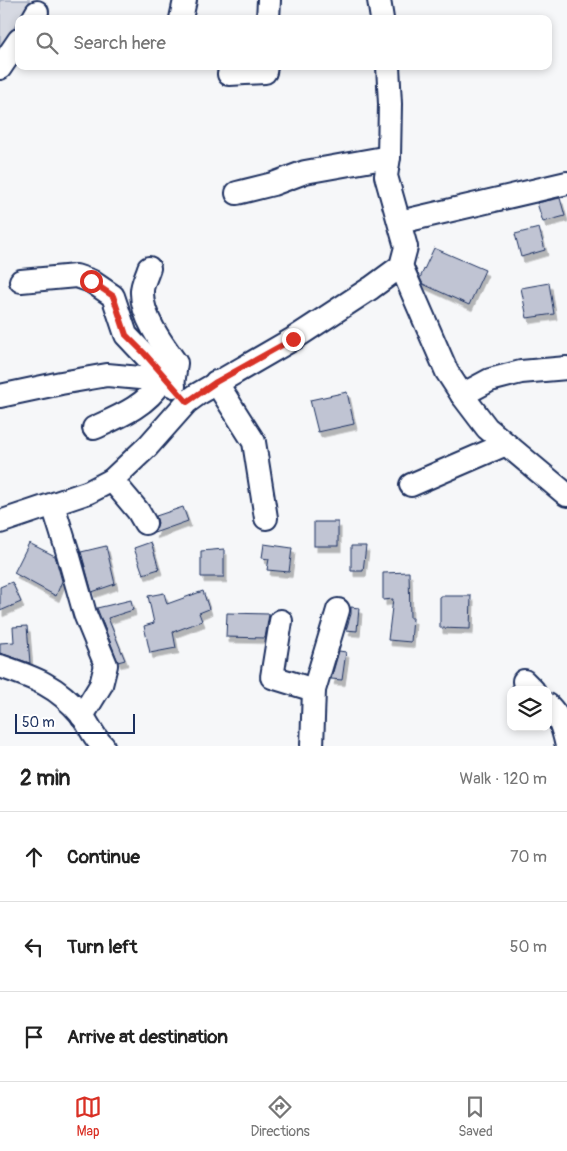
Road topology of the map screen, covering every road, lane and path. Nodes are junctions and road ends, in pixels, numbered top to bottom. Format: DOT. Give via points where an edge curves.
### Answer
graph roads {
  1 [pos="185,0"];
  2 [pos="269,0"];
  3 [pos="379,0"];
  4 [pos="182,15"];
  5 [pos="268,15"];
  6 [pos="381,15"];
  7 [pos="15,46"];
  8 [pos="0,68"];
  9 [pos="265,70"];
  10 [pos="388,70"];
  11 [pos="229,74"];
  12 [pos="389,157"];
  13 [pos="567,183"];
  14 [pos="237,193"];
  15 [pos="400,222"];
  16 [pos="401,266"];
  17 [pos="148,268"];
  18 [pos="21,281"];
  19 [pos="567,368"];
  20 [pos="216,382"];
  21 [pos="173,390"];
  22 [pos="462,395"];
  23 [pos="0,396"];
  24 [pos="94,428"];
  25 [pos="506,444"];
  26 [pos="112,480"];
  27 [pos="411,485"];
  28 [pos="567,495"];
  29 [pos="53,505"];
  30 [pos="266,518"];
  31 [pos="0,522"];
  32 [pos="145,523"];
  33 [pos="338,610"];
  34 [pos="281,621"];
  35 [pos="0,666"];
  36 [pos="314,690"];
  37 [pos="552,709"];
  38 [pos="82,716"];
  39 [pos="103,746"];
  40 [pos="312,746"];
  41 [pos="566,746"];
  1 -- 4 [label="street"];
  2 -- 5 [label="street"];
  3 -- 6 [label="street"];
  7 -- 8 [label="street"];
  9 -- 11 [label="street"];
  10 -- 12 [label="street"];
  12 -- 14 [label="street" via="305,172"];
  12 -- 15 [label="street" via="386,176"];
  13 -- 15 [label="street"];
  15 -- 16 [label="street" via="406,248"];
  16 -- 20 [label="street" via="293,339"];
  16 -- 22 [label="street" via="448,372"];
  17 -- 21 [label="street" via="142,291 146,313 159,340 176,363"];
  18 -- 21 [label="street" via="76,276 91,281 113,296 126,335"];
  19 -- 22 [label="street" via="521,372 490,380"];
  20 -- 21 [label="street"];
  20 -- 30 [label="street" via="254,442"];
  21 -- 23 [label="street" via="151,379 108,376"];
  21 -- 24 [label="street" via="154,394"];
  21 -- 26 [label="street" via="148,446"];
  22 -- 25 [label="street" via="487,428"];
  25 -- 27 [label="street"];
  25 -- 28 [label="street"];
  26 -- 29 [label="street"];
  26 -- 32 [label="street"];
  29 -- 31 [label="street"];
  29 -- 38 [label="street" via="84,614 106,665 101,685"];
  33 -- 36 [label="street"];
  34 -- 36 [label="street" via="272,677"];
  35 -- 38 [label="street" via="52,686"];
  36 -- 40 [label="street"];
  37 -- 41 [label="street" via="559,719"];
  38 -- 39 [label="street"];
}
